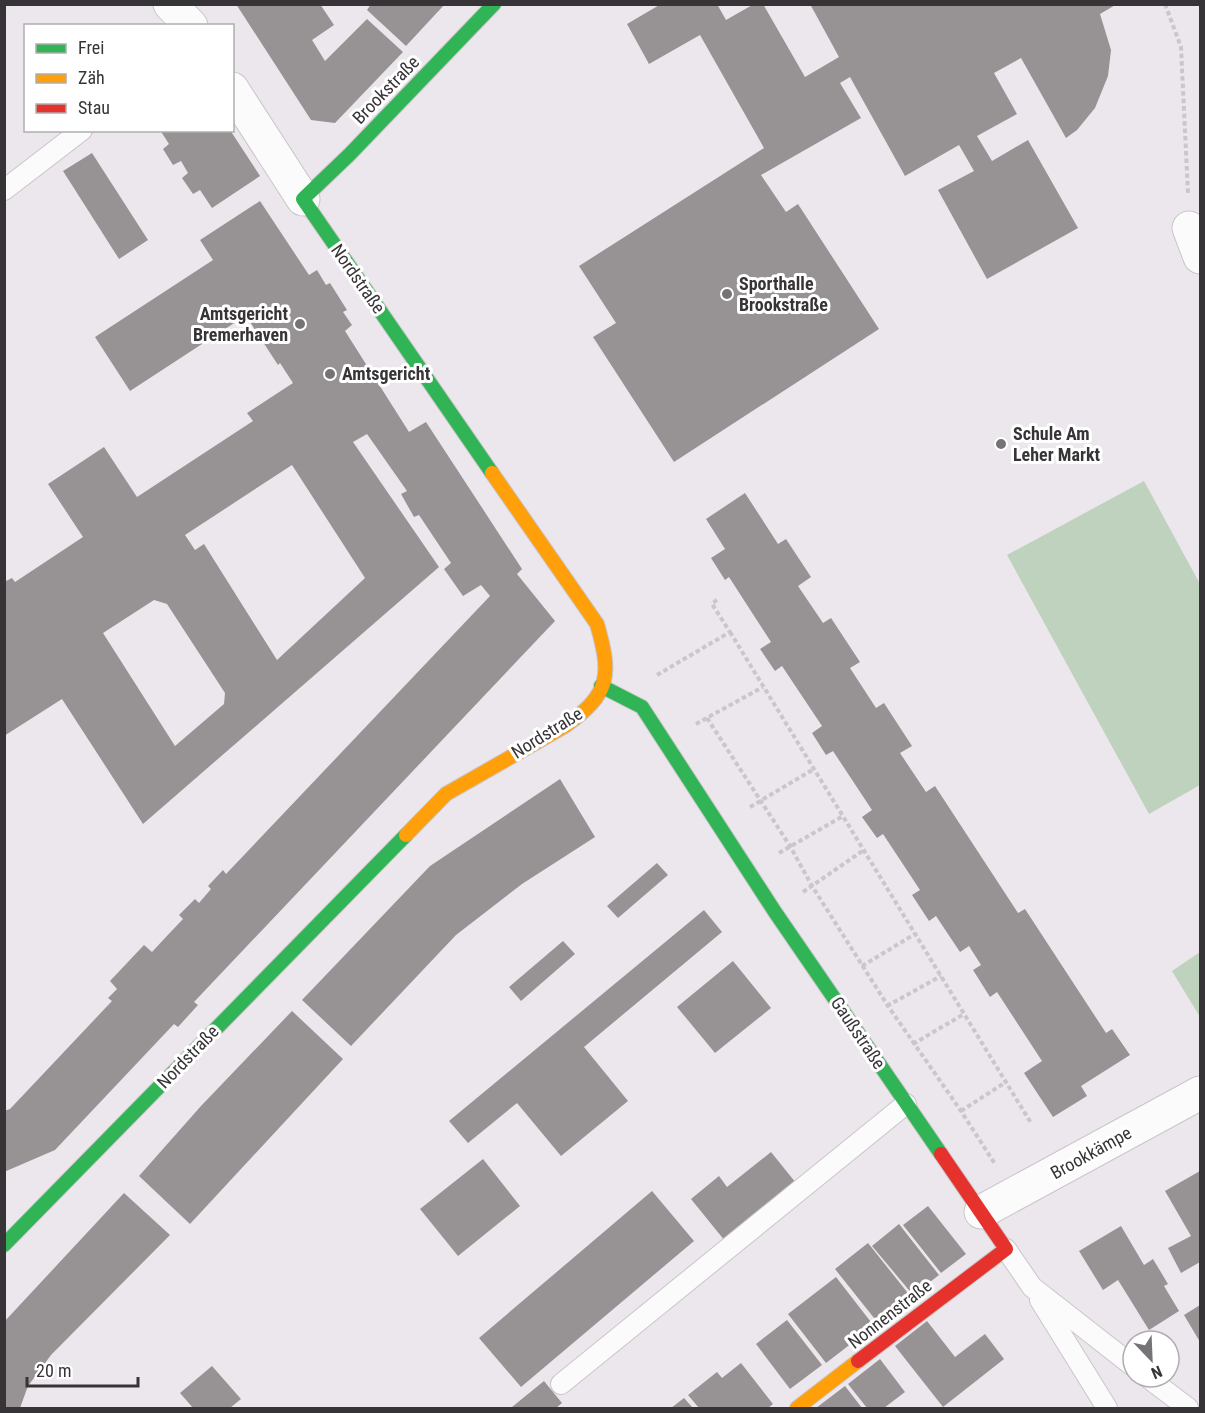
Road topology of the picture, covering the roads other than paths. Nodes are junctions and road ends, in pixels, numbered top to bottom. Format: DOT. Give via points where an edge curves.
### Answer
graph roads {
  1 [pos="170,4"];
  2 [pos="494,4"];
  3 [pos="189,24"];
  4 [pos="234,92"];
  5 [pos="79,132"];
  6 [pos="4,190"];
  7 [pos="303,199"];
  8 [pos="602,686"];
  9 [pos="1200,1094"];
  10 [pos="906,1104"];
  11 [pos="44,1204"];
  12 [pos="981,1212"];
  13 [pos="4,1220"];
  14 [pos="4,1245"];
  15 [pos="1006,1249"];
  16 [pos="1032,1287"];
  17 [pos="1121,1357"];
  18 [pos="561,1384"];
  19 [pos="1163,1389"];
  20 [pos="797,1408"];
  21 [pos="1107,1408"];
  22 [pos="1188,1408"];
  1 -- 3 [label="street"];
  2 -- 7 [label="street, Brookstraße"];
  4 -- 7 [label="street, Nordstraße"];
  5 -- 6 [label="lane"];
  7 -- 8 [label="street, Nordstraße" via="597,624 605,662"];
  8 -- 10 [label="street, Gaußstraße" via="642,707"];
  8 -- 11 [label="street, Nordstraße" via="597,698 565,726 446,794"];
  9 -- 12 [label="street, Brookkämpe"];
  10 -- 12 [label="street, Gaußstraße"];
  10 -- 18 [label="lane"];
  11 -- 13 [label="street"];
  11 -- 14 [label="street, Nordstraße"];
  12 -- 15 [label="street, Gaußstraße"];
  15 -- 16 [label="lane, Gaußstraße"];
  15 -- 20 [label="street, Nonnenstraße"];
  16 -- 17 [label="lane, Gaußstraße"];
  16 -- 21 [label="lane"];
  19 -- 22 [label="lane"];
}
